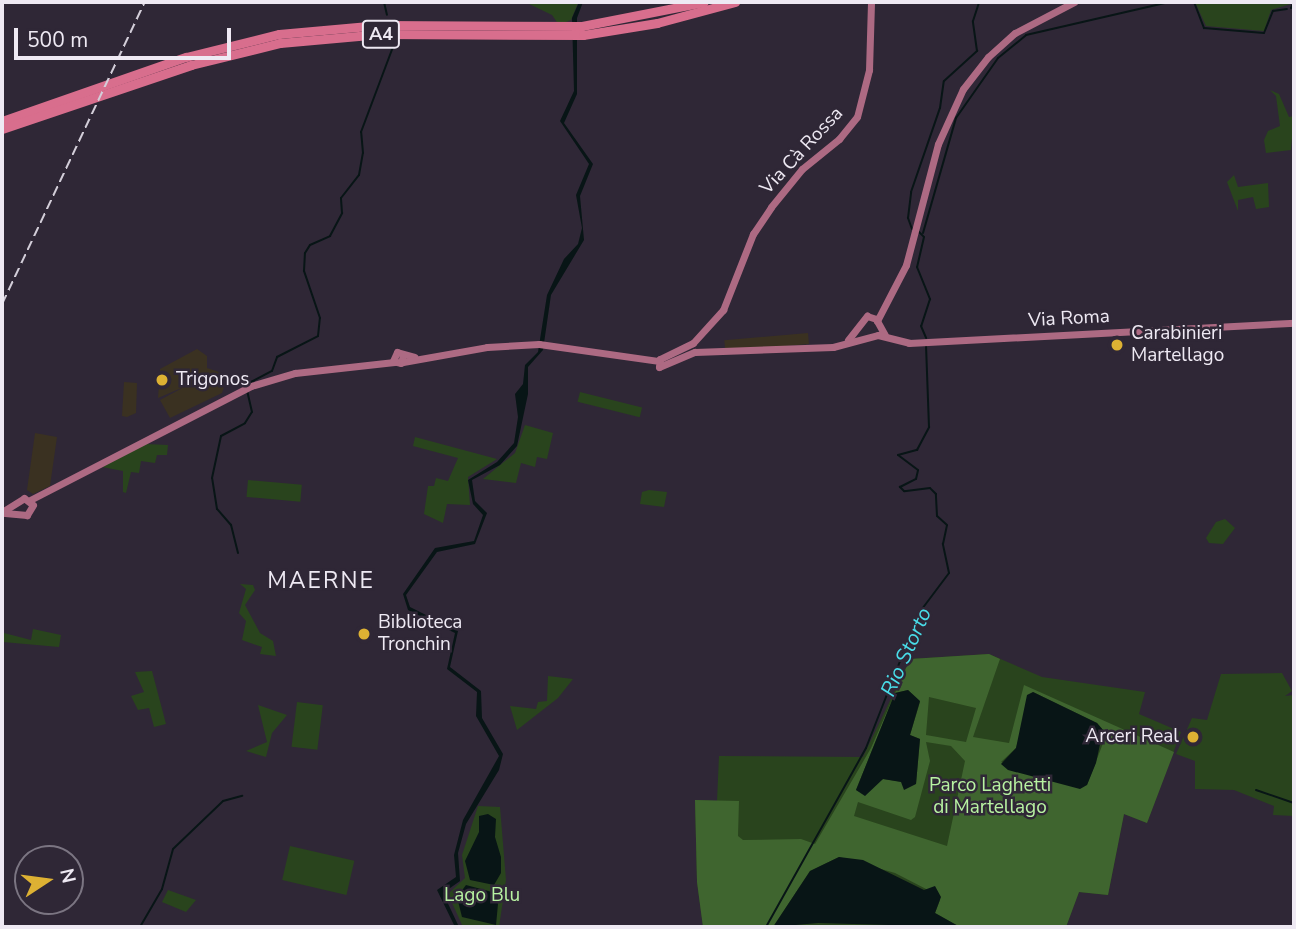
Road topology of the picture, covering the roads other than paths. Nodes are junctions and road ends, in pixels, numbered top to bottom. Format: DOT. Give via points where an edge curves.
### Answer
graph roads {
  1 [pos="704,2"];
  2 [pos="735,2"];
  3 [pos="871,2"];
  4 [pos="1074,2"];
  5 [pos="582,30"];
  6 [pos="222,51"];
  7 [pos="2,121"];
  8 [pos="2,130"];
  9 [pos="884,304"];
  10 [pos="869,316"];
  11 [pos="1294,323"];
  12 [pos="877,328"];
  13 [pos="857,329"];
  14 [pos="863,337"];
  15 [pos="693,343"];
  16 [pos="845,343"];
  17 [pos="695,352"];
  18 [pos="658,361"];
  19 [pos="18,502"];
  20 [pos="32,503"];
  21 [pos="2,512"];
  22 [pos="18,512"];
  1 -- 5 [label="highway, A4"];
  2 -- 5 [label="highway, A4" via="657,23"];
  3 -- 15 [label="main road, Via Cà Rossa" via="869,70 857,117 839,139 794,177 771,206 753,234 723,310"];
  4 -- 9 [label="main road" via="1015,33 971,77 943,130 913,242"];
  5 -- 6 [label="highway, A4" via="343,27"];
  6 -- 7 [label="highway, A4"];
  6 -- 8 [label="highway, A4"];
  9 -- 10 [label="main road"];
  9 -- 12 [label="main road"];
  10 -- 12 [label="main road"];
  10 -- 13 [label="main road" via="860,319"];
  11 -- 12 [label="main road, Via Roma" via="926,342 888,337"];
  12 -- 14 [label="main road"];
  13 -- 14 [label="main road"];
  13 -- 16 [label="main road"];
  14 -- 16 [label="main road"];
  15 -- 17 [label="main road"];
  15 -- 18 [label="main road"];
  16 -- 17 [label="main road" via="828,348"];
  17 -- 18 [label="main road" via="674,358 664,369"];
  18 -- 20 [label="main road" via="542,345 295,373 247,387"];
  19 -- 20 [label="main road"];
  19 -- 21 [label="main road"];
  19 -- 22 [label="main road"];
  20 -- 22 [label="main road" via="28,514"];
  21 -- 22 [label="main road"];
}
